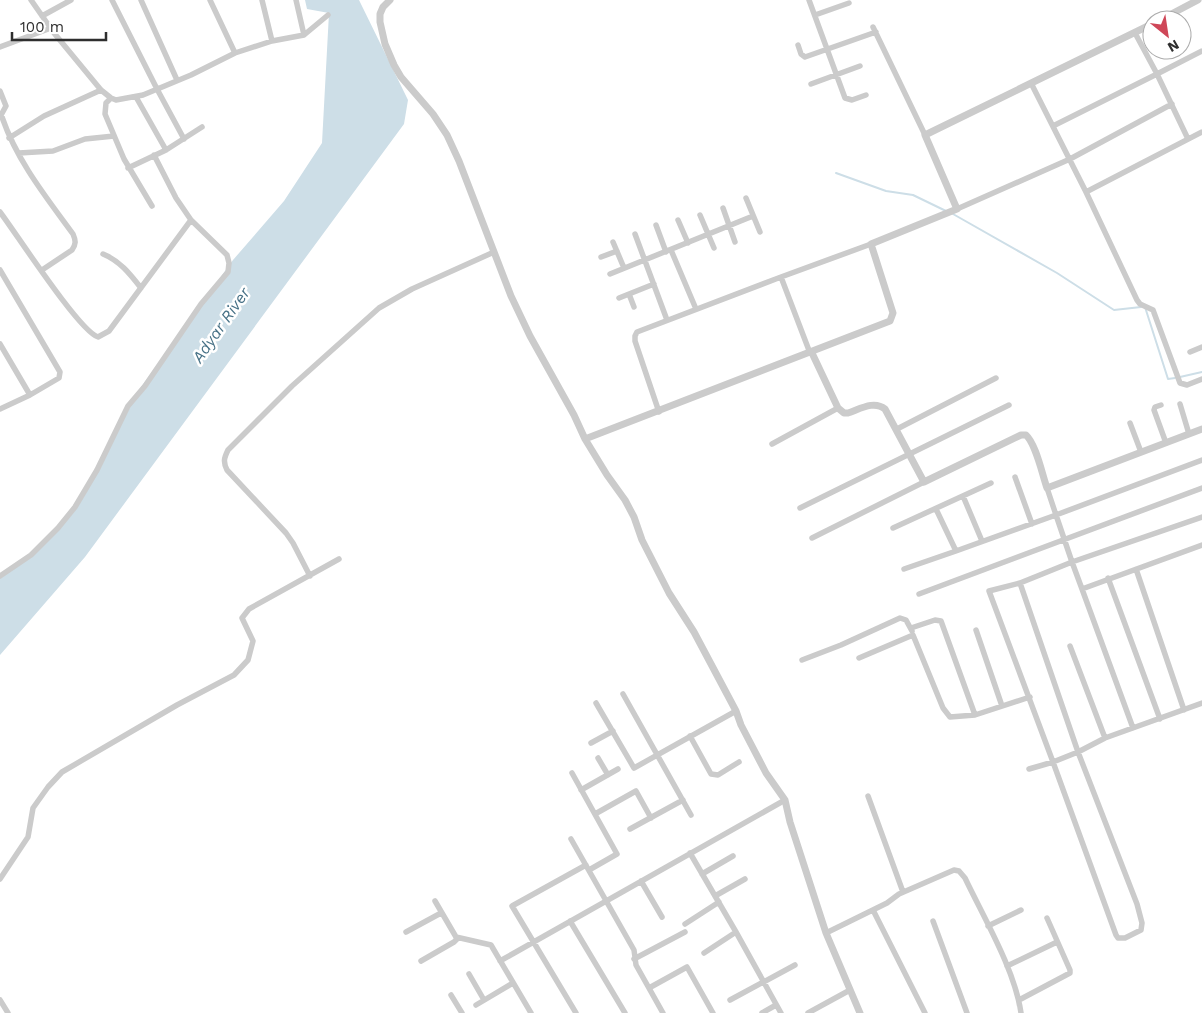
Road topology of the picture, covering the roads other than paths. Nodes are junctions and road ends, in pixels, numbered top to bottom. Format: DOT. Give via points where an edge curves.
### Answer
graph roads {
  1 [pos="31,0"];
  2 [pos="71,0"];
  3 [pos="112,0"];
  4 [pos="141,0"];
  5 [pos="210,0"];
  6 [pos="262,0"];
  7 [pos="296,0"];
  8 [pos="390,0"];
  9 [pos="809,0"];
  10 [pos="1198,0"];
  11 [pos="849,3"];
  12 [pos="1179,10"];
  13 [pos="328,15"];
  14 [pos="815,15"];
  15 [pos="42,16"];
  16 [pos="51,28"];
  17 [pos="1142,29"];
  18 [pos="1135,33"];
  19 [pos="304,35"];
  20 [pos="272,41"];
  21 [pos="798,45"];
  22 [pos="0,47"];
  23 [pos="826,49"];
  24 [pos="1202,51"];
  25 [pos="235,53"];
  26 [pos="860,66"];
  27 [pos="1157,74"];
  28 [pos="836,75"];
  29 [pos="178,80"];
  30 [pos="1031,83"];
  31 [pos="811,84"];
  32 [pos="157,89"];
  33 [pos="102,90"];
  34 [pos="0,91"];
  35 [pos="866,95"];
  36 [pos="136,97"];
  37 [pos="111,98"];
  38 [pos="1172,104"];
  39 [pos="1,117"];
  40 [pos="202,126"];
  41 [pos="1053,126"];
  42 [pos="1202,132"];
  43 [pos="925,135"];
  44 [pos="114,136"];
  45 [pos="9,138"];
  46 [pos="184,139"];
  47 [pos="1188,139"];
  48 [pos="166,150"];
  49 [pos="19,152"];
  50 [pos="154,155"];
  51 [pos="1070,159"];
  52 [pos="128,168"];
  53 [pos="1086,192"];
  54 [pos="746,198"];
  55 [pos="152,206"];
  56 [pos="723,208"];
  57 [pos="957,209"];
  58 [pos="0,212"];
  59 [pos="700,215"];
  60 [pos="753,216"];
  61 [pos="191,220"];
  62 [pos="678,220"];
  63 [pos="656,225"];
  64 [pos="729,226"];
  65 [pos="760,232"];
  66 [pos="635,234"];
  67 [pos="709,234"];
  68 [pos="613,242"];
  69 [pos="735,242"];
  70 [pos="688,243"];
  71 [pos="871,244"];
  72 [pos="714,248"];
  73 [pos="617,251"];
  74 [pos="669,251"];
  75 [pos="494,252"];
  76 [pos="103,254"];
  77 [pos="601,257"];
  78 [pos="645,260"];
  79 [pos="624,268"];
  80 [pos="0,270"];
  81 [pos="42,270"];
  82 [pos="610,274"];
  83 [pos="781,277"];
  84 [pos="654,284"];
  85 [pos="141,288"];
  86 [pos="629,294"];
  87 [pos="619,298"];
  88 [pos="634,307"];
  89 [pos="696,310"];
  90 [pos="667,320"];
  91 [pos="0,344"];
  92 [pos="1202,346"];
  93 [pos="1190,352"];
  94 [pos="811,353"];
  95 [pos="996,378"];
  96 [pos="1202,378"];
  97 [pos="30,396"];
  98 [pos="1180,404"];
  99 [pos="1161,405"];
  100 [pos="1009,406"];
  101 [pos="0,408"];
  102 [pos="838,408"];
  103 [pos="659,412"];
  104 [pos="1130,423"];
  105 [pos="896,429"];
  106 [pos="1202,429"];
  107 [pos="1189,434"];
  108 [pos="585,439"];
  109 [pos="1166,443"];
  110 [pos="772,444"];
  111 [pos="1141,452"];
  112 [pos="910,455"];
  113 [pos="1202,460"];
  114 [pos="1016,477"];
  115 [pos="924,482"];
  116 [pos="991,483"];
  117 [pos="1047,488"];
  118 [pos="1202,488"];
  119 [pos="963,496"];
  120 [pos="800,508"];
  121 [pos="936,509"];
  122 [pos="1056,515"];
  123 [pos="1202,517"];
  124 [pos="1032,524"];
  125 [pos="893,528"];
  126 [pos="812,538"];
  127 [pos="1064,540"];
  128 [pos="982,541"];
  129 [pos="1202,546"];
  130 [pos="956,551"];
  131 [pos="339,559"];
  132 [pos="1072,562"];
  133 [pos="904,569"];
  134 [pos="1136,569"];
  135 [pos="0,576"];
  136 [pos="310,576"];
  137 [pos="1108,578"];
  138 [pos="1020,583"];
  139 [pos="1082,589"];
  140 [pos="919,594"];
  141 [pos="910,628"];
  142 [pos="976,630"];
  143 [pos="913,635"];
  144 [pos="1070,646"];
  145 [pos="859,658"];
  146 [pos="802,660"];
  147 [pos="623,694"];
  148 [pos="1030,697"];
  149 [pos="596,703"];
  150 [pos="1202,703"];
  151 [pos="1002,706"];
  152 [pos="1184,710"];
  153 [pos="736,711"];
  154 [pos="975,715"];
  155 [pos="1160,719"];
  156 [pos="1133,728"];
  157 [pos="613,731"];
  158 [pos="690,736"];
  159 [pos="1105,738"];
  160 [pos="592,742"];
  161 [pos="1078,752"];
  162 [pos="658,755"];
  163 [pos="598,758"];
  164 [pos="739,762"];
  165 [pos="1053,762"];
  166 [pos="618,769"];
  167 [pos="1029,769"];
  168 [pos="572,773"];
  169 [pos="608,775"];
  170 [pos="581,790"];
  171 [pos="868,796"];
  172 [pos="683,800"];
  173 [pos="785,800"];
  174 [pos="595,814"];
  175 [pos="691,815"];
  176 [pos="651,818"];
  177 [pos="630,829"];
  178 [pos="571,839"];
  179 [pos="690,854"];
  180 [pos="733,856"];
  181 [pos="587,867"];
  182 [pos="702,874"];
  183 [pos="0,879"];
  184 [pos="745,879"];
  185 [pos="641,881"];
  186 [pos="903,892"];
  187 [pos="715,896"];
  188 [pos="434,901"];
  189 [pos="606,901"];
  190 [pos="719,902"];
  191 [pos="873,910"];
  192 [pos="1021,910"];
  193 [pos="441,913"];
  194 [pos="662,917"];
  195 [pos="1047,918"];
  196 [pos="570,921"];
  197 [pos="933,921"];
  198 [pos="685,924"];
  199 [pos="988,926"];
  200 [pos="406,932"];
  201 [pos="685,932"];
  202 [pos="736,932"];
  203 [pos="826,933"];
  204 [pos="458,938"];
  205 [pos="534,942"];
  206 [pos="1057,942"];
  207 [pos="704,953"];
  208 [pos="634,960"];
  209 [pos="421,961"];
  210 [pos="500,961"];
  211 [pos="794,965"];
  212 [pos="1007,966"];
  213 [pos="469,974"];
  214 [pos="764,982"];
  215 [pos="513,983"];
  216 [pos="649,988"];
  217 [pos="850,990"];
  218 [pos="451,995"];
  219 [pos="0,1000"];
  220 [pos="484,1000"];
  221 [pos="730,1000"];
  222 [pos="1019,1000"];
  223 [pos="476,1005"];
  224 [pos="776,1005"];
  225 [pos="8,1013"];
  226 [pos="462,1013"];
  227 [pos="531,1013"];
  228 [pos="576,1013"];
  229 [pos="626,1013"];
  230 [pos="663,1013"];
  231 [pos="713,1013"];
  232 [pos="762,1013"];
  233 [pos="781,1013"];
  234 [pos="808,1013"];
  235 [pos="860,1013"];
  236 [pos="925,1013"];
  237 [pos="967,1013"];
  238 [pos="1021,1013"];
  1 -- 15 [label="street"];
  2 -- 15 [label="street"];
  3 -- 32 [label="street"];
  4 -- 29 [label="street"];
  5 -- 25 [label="street"];
  6 -- 20 [label="street"];
  7 -- 19 [label="street"];
  8 -- 75 [label="street" via="380,14 385,44 401,77 447,135"];
  9 -- 14 [label="street"];
  10 -- 12 [label="street"];
  11 -- 14 [label="street"];
  13 -- 19 [label="street"];
  14 -- 23 [label="street"];
  15 -- 16 [label="street"];
  16 -- 22 [label="street"];
  16 -- 33 [label="street"];
  17 -- 18 [label="street"];
  18 -- 27 [label="street"];
  18 -- 30 [label="street"];
  19 -- 20 [label="street"];
  20 -- 25 [label="street"];
  21 -- 23 [label="street" via="803,57"];
  23 -- 28 [label="street"];
  23 -- 43 [label="street" via="875,30"];
  24 -- 27 [label="street"];
  25 -- 29 [label="street"];
  26 -- 28 [label="street"];
  27 -- 38 [label="street"];
  27 -- 41 [label="street"];
  28 -- 31 [label="street"];
  28 -- 35 [label="street" via="845,98 852,100"];
  29 -- 32 [label="street"];
  30 -- 41 [label="street"];
  30 -- 43 [label="street"];
  32 -- 36 [label="street"];
  32 -- 46 [label="street"];
  33 -- 37 [label="street"];
  33 -- 45 [label="street" via="44,116"];
  34 -- 39 [label="street" via="6,106"];
  36 -- 37 [label="street" via="124,100"];
  36 -- 48 [label="street"];
  37 -- 44 [label="street" via="105,108"];
  38 -- 47 [label="street"];
  38 -- 51 [label="street"];
  39 -- 45 [label="street"];
  40 -- 46 [label="street"];
  41 -- 51 [label="street"];
  42 -- 47 [label="street"];
  43 -- 57 [label="street"];
  44 -- 49 [label="street" via="85,139 54,150"];
  44 -- 52 [label="street"];
  45 -- 49 [label="street"];
  46 -- 48 [label="street"];
  47 -- 53 [label="street"];
  48 -- 50 [label="street"];
  49 -- 81 [label="street" via="31,176 76,241 72,250"];
  50 -- 52 [label="street"];
  50 -- 61 [label="street"];
  51 -- 53 [label="street"];
  51 -- 57 [label="street"];
  52 -- 55 [label="street"];
  53 -- 96 [label="street" via="1137,300 1153,310 1180,383 1187,385"];
  54 -- 60 [label="street"];
  56 -- 64 [label="street"];
  57 -- 71 [label="street"];
  58 -- 81 [label="street"];
  59 -- 67 [label="street"];
  60 -- 64 [label="street"];
  60 -- 65 [label="street"];
  61 -- 85 [label="street"];
  61 -- 135 [label="street" via="227,255 228,272 128,406 75,507 31,555"];
  62 -- 70 [label="street"];
  63 -- 74 [label="street"];
  64 -- 67 [label="street"];
  64 -- 69 [label="street"];
  66 -- 78 [label="street"];
  67 -- 70 [label="street"];
  67 -- 72 [label="street"];
  68 -- 73 [label="street"];
  70 -- 74 [label="street"];
  71 -- 83 [label="street"];
  71 -- 94 [label="street" via="893,318"];
  73 -- 77 [label="street"];
  73 -- 79 [label="street"];
  74 -- 78 [label="street"];
  74 -- 89 [label="street"];
  75 -- 108 [label="street" via="530,336"];
  75 -- 136 [label="street" via="412,289 379,308 292,386 224,457 227,470 293,543"];
  76 -- 85 [label="street" via="122,264"];
  78 -- 79 [label="street"];
  78 -- 84 [label="street"];
  79 -- 82 [label="street"];
  80 -- 97 [label="street" via="60,372 59,378"];
  81 -- 85 [label="street" via="88,330 98,337 109,331"];
  83 -- 89 [label="street"];
  83 -- 94 [label="street"];
  84 -- 86 [label="street"];
  84 -- 90 [label="street"];
  86 -- 87 [label="street"];
  86 -- 88 [label="street"];
  89 -- 90 [label="street"];
  90 -- 103 [label="street" via="637,332 635,336"];
  91 -- 97 [label="street"];
  92 -- 93 [label="street"];
  94 -- 102 [label="street"];
  94 -- 103 [label="street"];
  95 -- 105 [label="street"];
  97 -- 101 [label="street"];
  98 -- 107 [label="street"];
  99 -- 109 [label="street" via="1154,410"];
  100 -- 112 [label="street"];
  102 -- 105 [label="street" via="848,413 880,405"];
  102 -- 110 [label="street"];
  103 -- 108 [label="street"];
  104 -- 111 [label="street"];
  105 -- 112 [label="street"];
  106 -- 107 [label="street"];
  107 -- 109 [label="street"];
  108 -- 153 [label="street" via="625,500 669,594 694,632"];
  109 -- 111 [label="street"];
  111 -- 117 [label="street"];
  112 -- 115 [label="street"];
  112 -- 120 [label="street"];
  113 -- 122 [label="street"];
  114 -- 124 [label="street"];
  115 -- 117 [label="street" via="1026,435"];
  115 -- 126 [label="street"];
  116 -- 119 [label="street"];
  117 -- 122 [label="street"];
  118 -- 127 [label="street"];
  119 -- 121 [label="street"];
  119 -- 128 [label="street"];
  121 -- 125 [label="street"];
  121 -- 130 [label="street"];
  122 -- 124 [label="street"];
  122 -- 127 [label="street"];
  123 -- 132 [label="street"];
  124 -- 128 [label="street"];
  127 -- 132 [label="street"];
  127 -- 140 [label="street"];
  128 -- 130 [label="street"];
  129 -- 134 [label="street"];
  130 -- 133 [label="street"];
  131 -- 136 [label="street"];
  132 -- 138 [label="street"];
  132 -- 139 [label="street"];
  134 -- 137 [label="street"];
  134 -- 152 [label="street"];
  136 -- 183 [label="street" via="248,609 242,618 253,642 248,660 234,675 62,772 33,808 28,837"];
  137 -- 139 [label="street"];
  137 -- 155 [label="street"];
  138 -- 148 [label="street" via="989,590"];
  138 -- 161 [label="street"];
  139 -- 156 [label="street"];
  141 -- 143 [label="street"];
  141 -- 146 [label="street" via="906,620 900,618"];
  141 -- 154 [label="street" via="934,620 941,621"];
  142 -- 151 [label="street"];
  143 -- 145 [label="street"];
  143 -- 154 [label="street" via="946,715"];
  144 -- 159 [label="street"];
  147 -- 162 [label="street"];
  148 -- 151 [label="street"];
  148 -- 165 [label="street"];
  149 -- 157 [label="street"];
  150 -- 152 [label="street"];
  151 -- 154 [label="street"];
  152 -- 155 [label="street"];
  153 -- 158 [label="street"];
  153 -- 173 [label="street" via="766,773"];
  155 -- 156 [label="street"];
  156 -- 159 [label="street"];
  157 -- 160 [label="street"];
  157 -- 162 [label="street" via="634,768"];
  158 -- 162 [label="street"];
  158 -- 164 [label="street" via="711,774 718,775"];
  159 -- 161 [label="street"];
  161 -- 165 [label="street"];
  161 -- 165 [label="street" via="1129,881 1142,923 1141,930 1125,938 1116,935"];
  162 -- 172 [label="street"];
  163 -- 169 [label="street"];
  165 -- 167 [label="street"];
  166 -- 169 [label="street"];
  168 -- 170 [label="street"];
  169 -- 170 [label="street"];
  170 -- 174 [label="street"];
  171 -- 186 [label="street"];
  172 -- 175 [label="street"];
  172 -- 176 [label="street"];
  173 -- 179 [label="street"];
  173 -- 203 [label="street"];
  174 -- 176 [label="street" via="636,791"];
  174 -- 181 [label="street" via="617,854"];
  176 -- 177 [label="street"];
  178 -- 181 [label="street"];
  179 -- 182 [label="street"];
  179 -- 185 [label="street"];
  180 -- 182 [label="street"];
  181 -- 189 [label="street"];
  181 -- 205 [label="street" via="512,906"];
  182 -- 187 [label="street"];
  184 -- 187 [label="street"];
  185 -- 189 [label="street"];
  185 -- 194 [label="street"];
  186 -- 191 [label="street"];
  186 -- 199 [label="street" via="954,870 959,871"];
  187 -- 190 [label="street"];
  188 -- 193 [label="street"];
  189 -- 196 [label="street"];
  189 -- 208 [label="street" via="634,950"];
  190 -- 198 [label="street"];
  190 -- 202 [label="street"];
  191 -- 203 [label="street"];
  191 -- 236 [label="street"];
  192 -- 199 [label="street"];
  193 -- 200 [label="street"];
  193 -- 204 [label="street"];
  195 -- 206 [label="street"];
  196 -- 205 [label="street"];
  196 -- 229 [label="street"];
  197 -- 237 [label="street"];
  199 -- 212 [label="street"];
  201 -- 208 [label="street"];
  202 -- 207 [label="street"];
  202 -- 214 [label="street"];
  203 -- 217 [label="street"];
  204 -- 209 [label="street"];
  204 -- 210 [label="street" via="487,943"];
  205 -- 210 [label="street"];
  205 -- 228 [label="street"];
  206 -- 212 [label="street"];
  206 -- 222 [label="street" via="1070,973"];
  208 -- 216 [label="street"];
  210 -- 215 [label="street"];
  211 -- 214 [label="street"];
  212 -- 222 [label="street"];
  213 -- 220 [label="street"];
  214 -- 221 [label="street"];
  214 -- 224 [label="street"];
  215 -- 220 [label="street"];
  215 -- 227 [label="street"];
  216 -- 230 [label="street"];
  216 -- 231 [label="street" via="687,967"];
  217 -- 234 [label="street"];
  217 -- 235 [label="street"];
  218 -- 226 [label="street"];
  219 -- 225 [label="street"];
  220 -- 223 [label="street"];
  222 -- 238 [label="street"];
  224 -- 232 [label="street"];
  224 -- 233 [label="street"];
}
